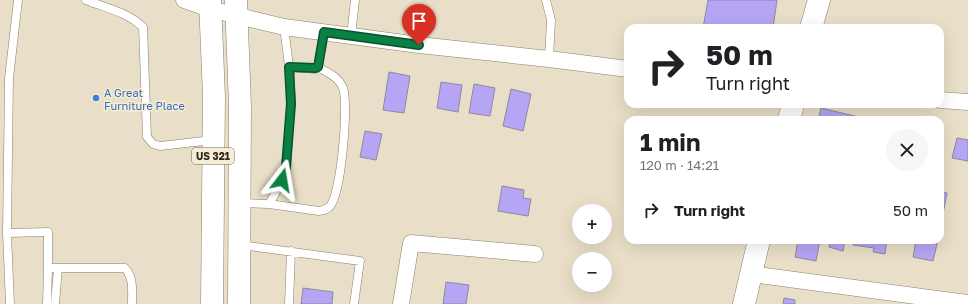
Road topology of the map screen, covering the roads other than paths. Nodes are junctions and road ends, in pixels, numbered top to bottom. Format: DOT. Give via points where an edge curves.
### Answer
graph roads {
  1 [pos="18,0"];
  2 [pos="86,0"];
  3 [pos="184,0"];
  4 [pos="355,0"];
  5 [pos="546,0"];
  6 [pos="819,0"];
  7 [pos="210,4"];
  8 [pos="236,8"];
  9 [pos="812,24"];
  10 [pos="284,27"];
  11 [pos="324,32"];
  12 [pos="351,36"];
  13 [pos="549,59"];
  14 [pos="289,67"];
  15 [pos="318,67"];
  16 [pos="624,68"];
  17 [pos="944,100"];
  18 [pos="968,102"];
  19 [pos="213,140"];
  20 [pos="239,203"];
  21 [pos="269,204"];
  22 [pos="7,234"];
  23 [pos="239,244"];
  24 [pos="758,244"];
  25 [pos="291,251"];
  26 [pos="535,254"];
  27 [pos="48,268"];
  28 [pos="58,268"];
  29 [pos="751,274"];
  30 [pos="968,303"];
  31 [pos="10,304"];
  32 [pos="48,304"];
  33 [pos="55,304"];
  34 [pos="132,304"];
  35 [pos="212,304"];
  36 [pos="239,304"];
  37 [pos="289,304"];
  38 [pos="354,304"];
  39 [pos="401,304"];
  40 [pos="744,304"];
  1 -- 22 [label="lane" via="9,78"];
  2 -- 19 [label="lane" via="120,12 143,27 147,137 153,144 160,146"];
  3 -- 7 [label="street"];
  4 -- 12 [label="lane"];
  5 -- 13 [label="lane" via="551,20"];
  6 -- 9 [label="main road"];
  7 -- 8 [label="street"];
  7 -- 19 [label="main road, US 321"];
  8 -- 10 [label="street"];
  8 -- 20 [label="main road, US 321" via="240,106"];
  10 -- 11 [label="street"];
  10 -- 14 [label="lane"];
  11 -- 12 [label="street"];
  11 -- 15 [label="lane"];
  12 -- 13 [label="street"];
  13 -- 16 [label="street"];
  14 -- 15 [label="lane"];
  14 -- 21 [label="lane" via="291,104 286,167"];
  15 -- 21 [label="lane" via="338,79 346,96 339,178 331,206 319,211"];
  17 -- 18 [label="street"];
  19 -- 35 [label="main road, US 321"];
  20 -- 21 [label="lane"];
  20 -- 23 [label="main road, US 321"];
  22 -- 27 [label="lane" via="48,232"];
  22 -- 31 [label="lane"];
  23 -- 25 [label="lane"];
  23 -- 36 [label="main road, US 321"];
  24 -- 29 [label="main road"];
  25 -- 37 [label="lane"];
  25 -- 38 [label="lane" via="360,261"];
  26 -- 39 [label="street" via="411,243"];
  27 -- 28 [label="lane"];
  27 -- 32 [label="lane"];
  28 -- 33 [label="lane"];
  28 -- 34 [label="lane" via="125,268 131,278"];
  29 -- 30 [label="street"];
  29 -- 40 [label="main road"];
}
